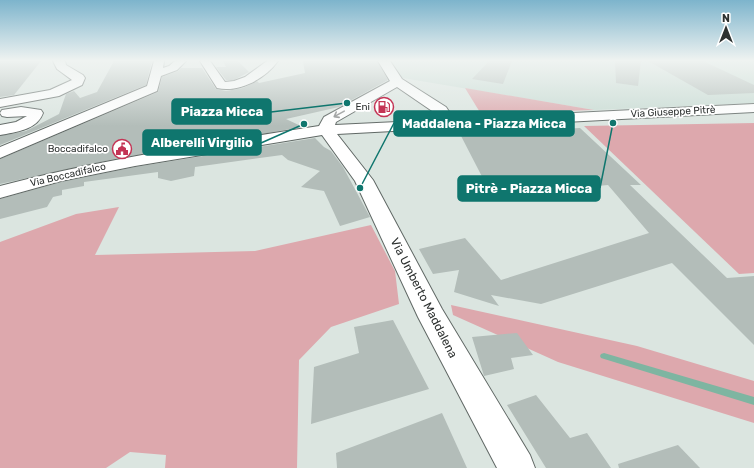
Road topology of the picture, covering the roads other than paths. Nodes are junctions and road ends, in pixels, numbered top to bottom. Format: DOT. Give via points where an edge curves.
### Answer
graph roads {
  1 [pos="76,83"];
  2 [pos="154,83"];
  3 [pos="219,83"];
  4 [pos="238,83"];
  5 [pos="395,83"];
  6 [pos="398,83"];
  7 [pos="0,103"];
  8 [pos="754,108"];
  9 [pos="0,114"];
  10 [pos="449,123"];
  11 [pos="0,130"];
  12 [pos="326,130"];
  13 [pos="0,153"];
  14 [pos="0,192"];
  15 [pos="517,468"];
  1 -- 7 [label="street" via="54,93"];
  2 -- 13 [label="street" via="153,88"];
  3 -- 4 [label="street" via="230,86"];
  5 -- 12 [label="street, one-way" via="329,120"];
  6 -- 10 [label="street" via="441,110"];
  8 -- 10 [label="street, Via Giuseppe Pitrè"];
  9 -- 11 [label="street" via="21,111 36,113 33,119 25,123"];
  10 -- 12 [label="street, Via Giuseppe Pitrè"];
  12 -- 14 [label="street, Via Boccadifalco" via="135,161 59,176"];
  12 -- 15 [label="street, Via Umberto Maddalena" via="364,180 432,317"];
}
